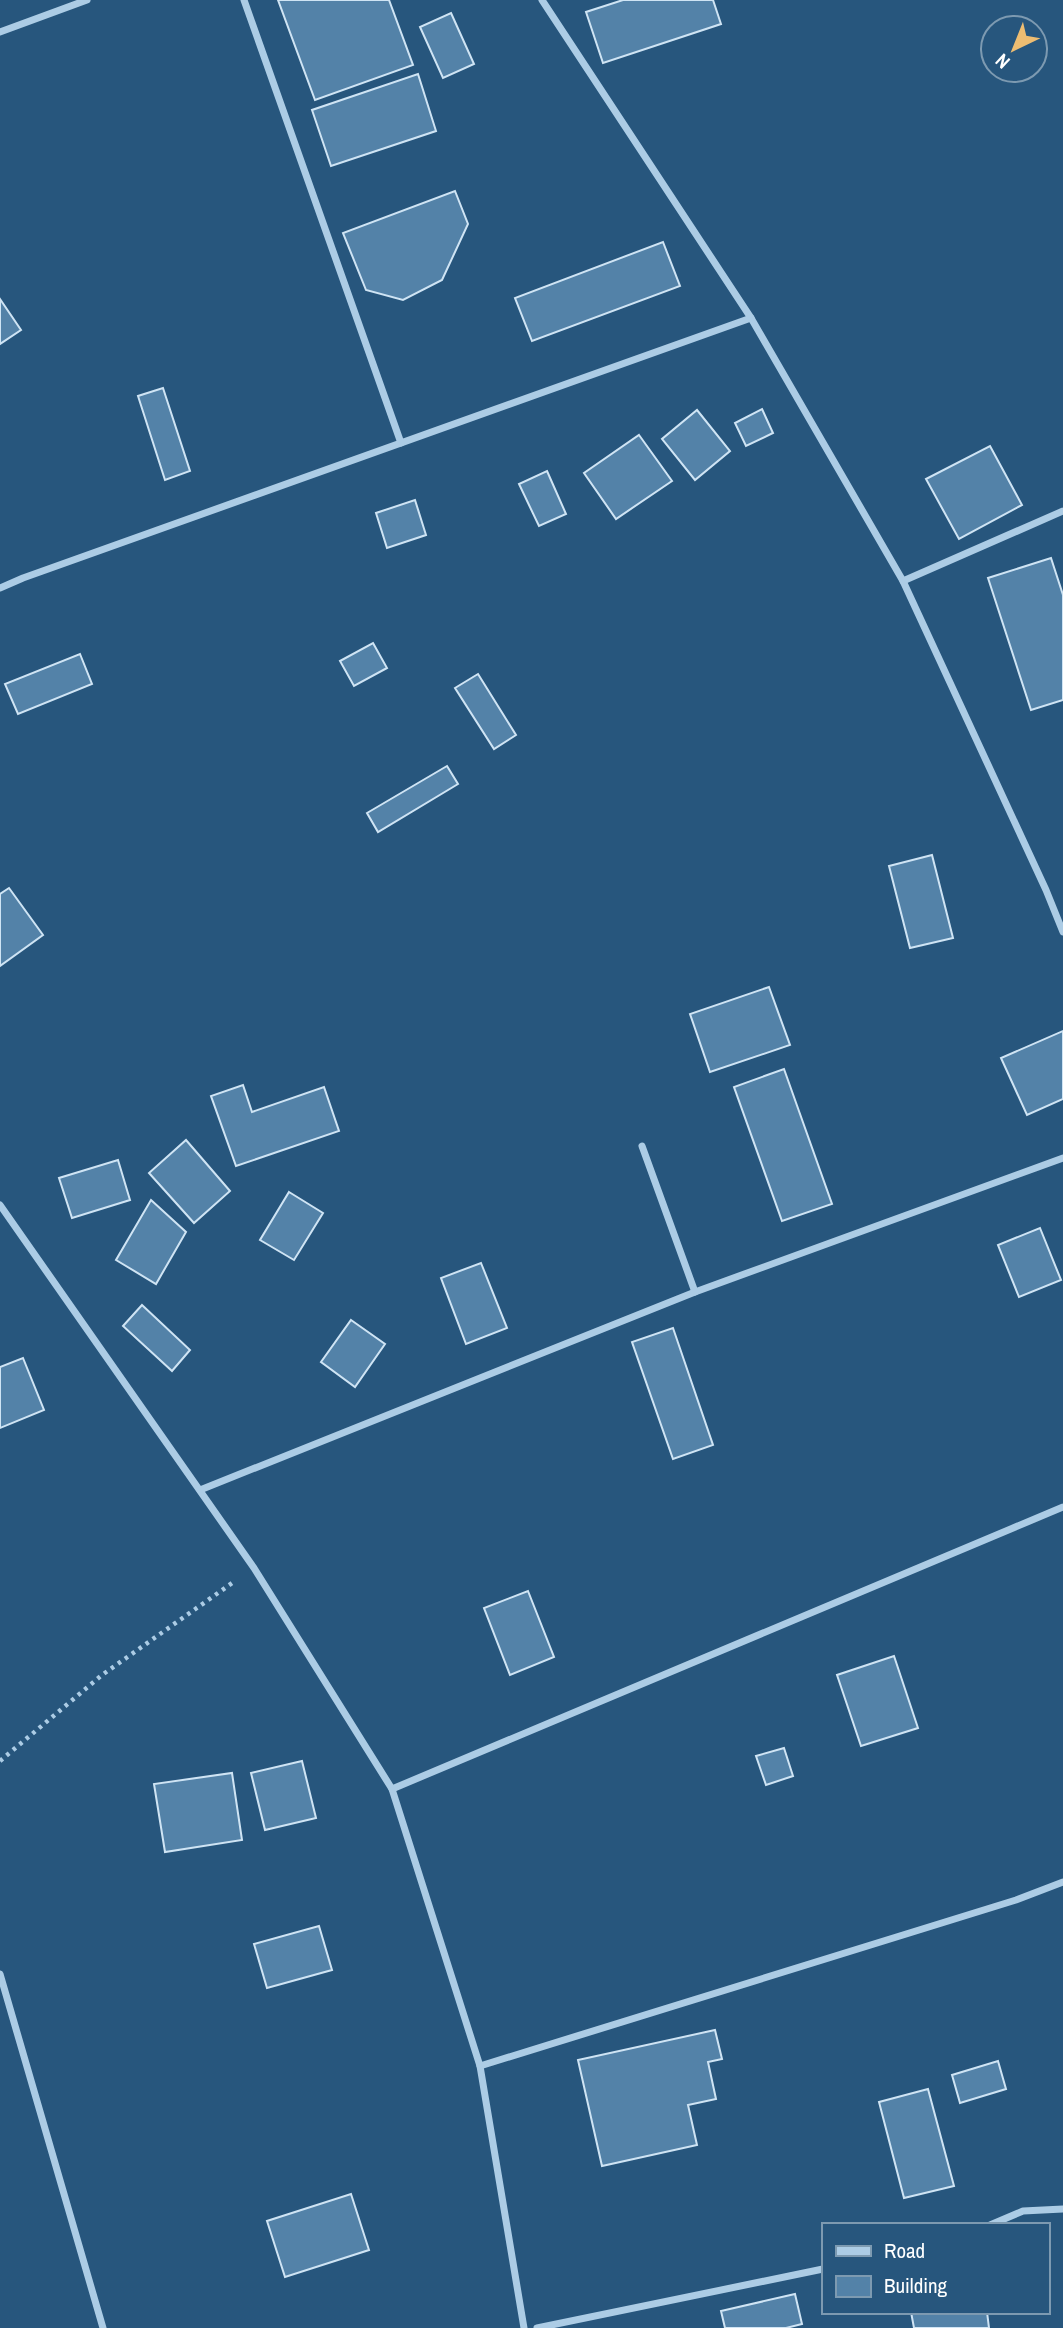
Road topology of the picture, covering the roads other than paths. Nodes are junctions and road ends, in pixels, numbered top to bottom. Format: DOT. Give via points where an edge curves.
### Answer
graph roads {
  1 [pos="87,0"];
  2 [pos="244,0"];
  3 [pos="542,0"];
  4 [pos="0,32"];
  5 [pos="751,318"];
  6 [pos="401,443"];
  7 [pos="1063,511"];
  8 [pos="903,581"];
  9 [pos="0,589"];
  10 [pos="1063,932"];
  11 [pos="642,1146"];
  12 [pos="1063,1157"];
  13 [pos="0,1205"];
  14 [pos="695,1292"];
  15 [pos="200,1490"];
  16 [pos="1063,1507"];
  17 [pos="392,1789"];
  18 [pos="1063,1882"];
  19 [pos="0,1974"];
  20 [pos="480,2066"];
  21 [pos="1063,2209"];
  22 [pos="995,2223"];
  23 [pos="822,2269"];
  24 [pos="103,2328"];
  25 [pos="524,2328"];
  26 [pos="537,2328"];
  1 -- 4 [label="street"];
  2 -- 6 [label="street"];
  3 -- 5 [label="street"];
  5 -- 6 [label="street"];
  5 -- 8 [label="street"];
  6 -- 9 [label="street"];
  7 -- 8 [label="street"];
  8 -- 10 [label="street"];
  11 -- 14 [label="street"];
  12 -- 14 [label="street"];
  13 -- 15 [label="street"];
  14 -- 15 [label="street"];
  15 -- 17 [label="street"];
  16 -- 17 [label="street"];
  17 -- 20 [label="street"];
  18 -- 20 [label="street"];
  19 -- 24 [label="street"];
  20 -- 25 [label="street"];
  21 -- 22 [label="street" via="1023,2211"];
  23 -- 26 [label="street"];
}
